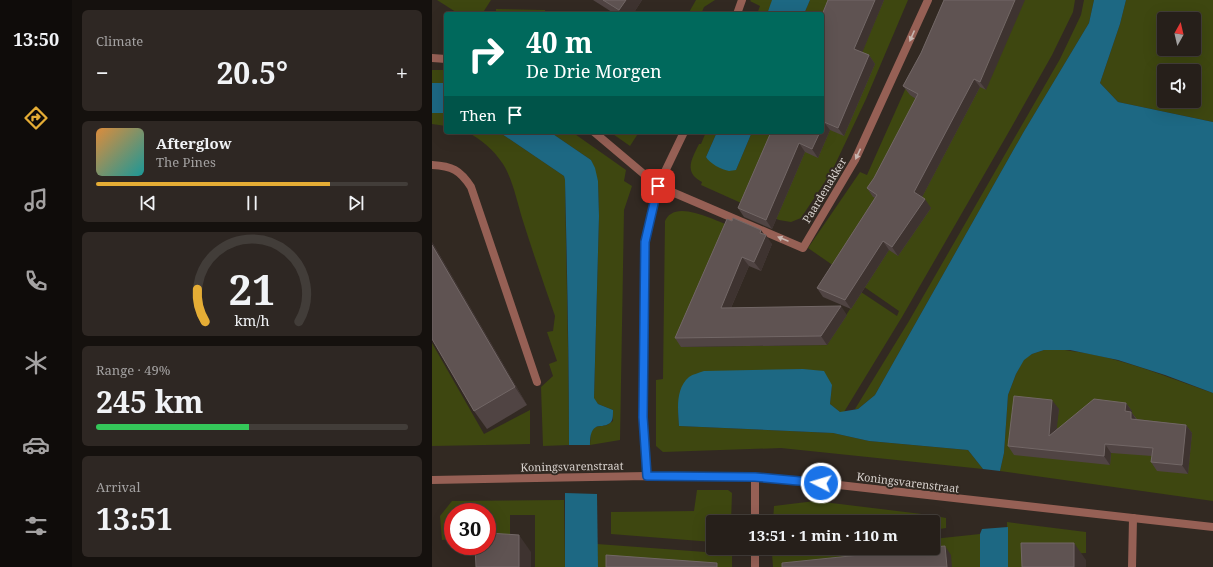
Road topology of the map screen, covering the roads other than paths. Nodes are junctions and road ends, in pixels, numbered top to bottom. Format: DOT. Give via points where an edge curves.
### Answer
graph roads {
  1 [pos="742,0"];
  2 [pos="928,0"];
  3 [pos="738,12"];
  4 [pos="432,58"];
  5 [pos="444,59"];
  6 [pos="596,134"];
  7 [pos="683,134"];
  8 [pos="432,165"];
  9 [pos="658,186"];
  10 [pos="538,382"];
  11 [pos="647,476"];
  12 [pos="755,477"];
  13 [pos="432,480"];
  14 [pos="755,515"];
  15 [pos="1133,518"];
  16 [pos="1213,527"];
  17 [pos="755,555"];
  18 [pos="755,567"];
  19 [pos="1132,567"];
  1 -- 3 [label="street"];
  2 -- 9 [label="street, Paardenakker, one-way" via="855,160 803,248"];
  4 -- 5 [label="street"];
  6 -- 9 [label="street"];
  7 -- 9 [label="street"];
  8 -- 10 [label="street" via="459,172 472,187"];
  9 -- 11 [label="street" via="645,242 643,417"];
  11 -- 12 [label="street, Koningsvarenstraat"];
  11 -- 13 [label="street, Koningsvarenstraat"];
  12 -- 14 [label="street"];
  12 -- 15 [label="street, Koningsvarenstraat"];
  15 -- 16 [label="street, Koningsvarenstraat"];
  15 -- 19 [label="street"];
  17 -- 18 [label="street"];
}
